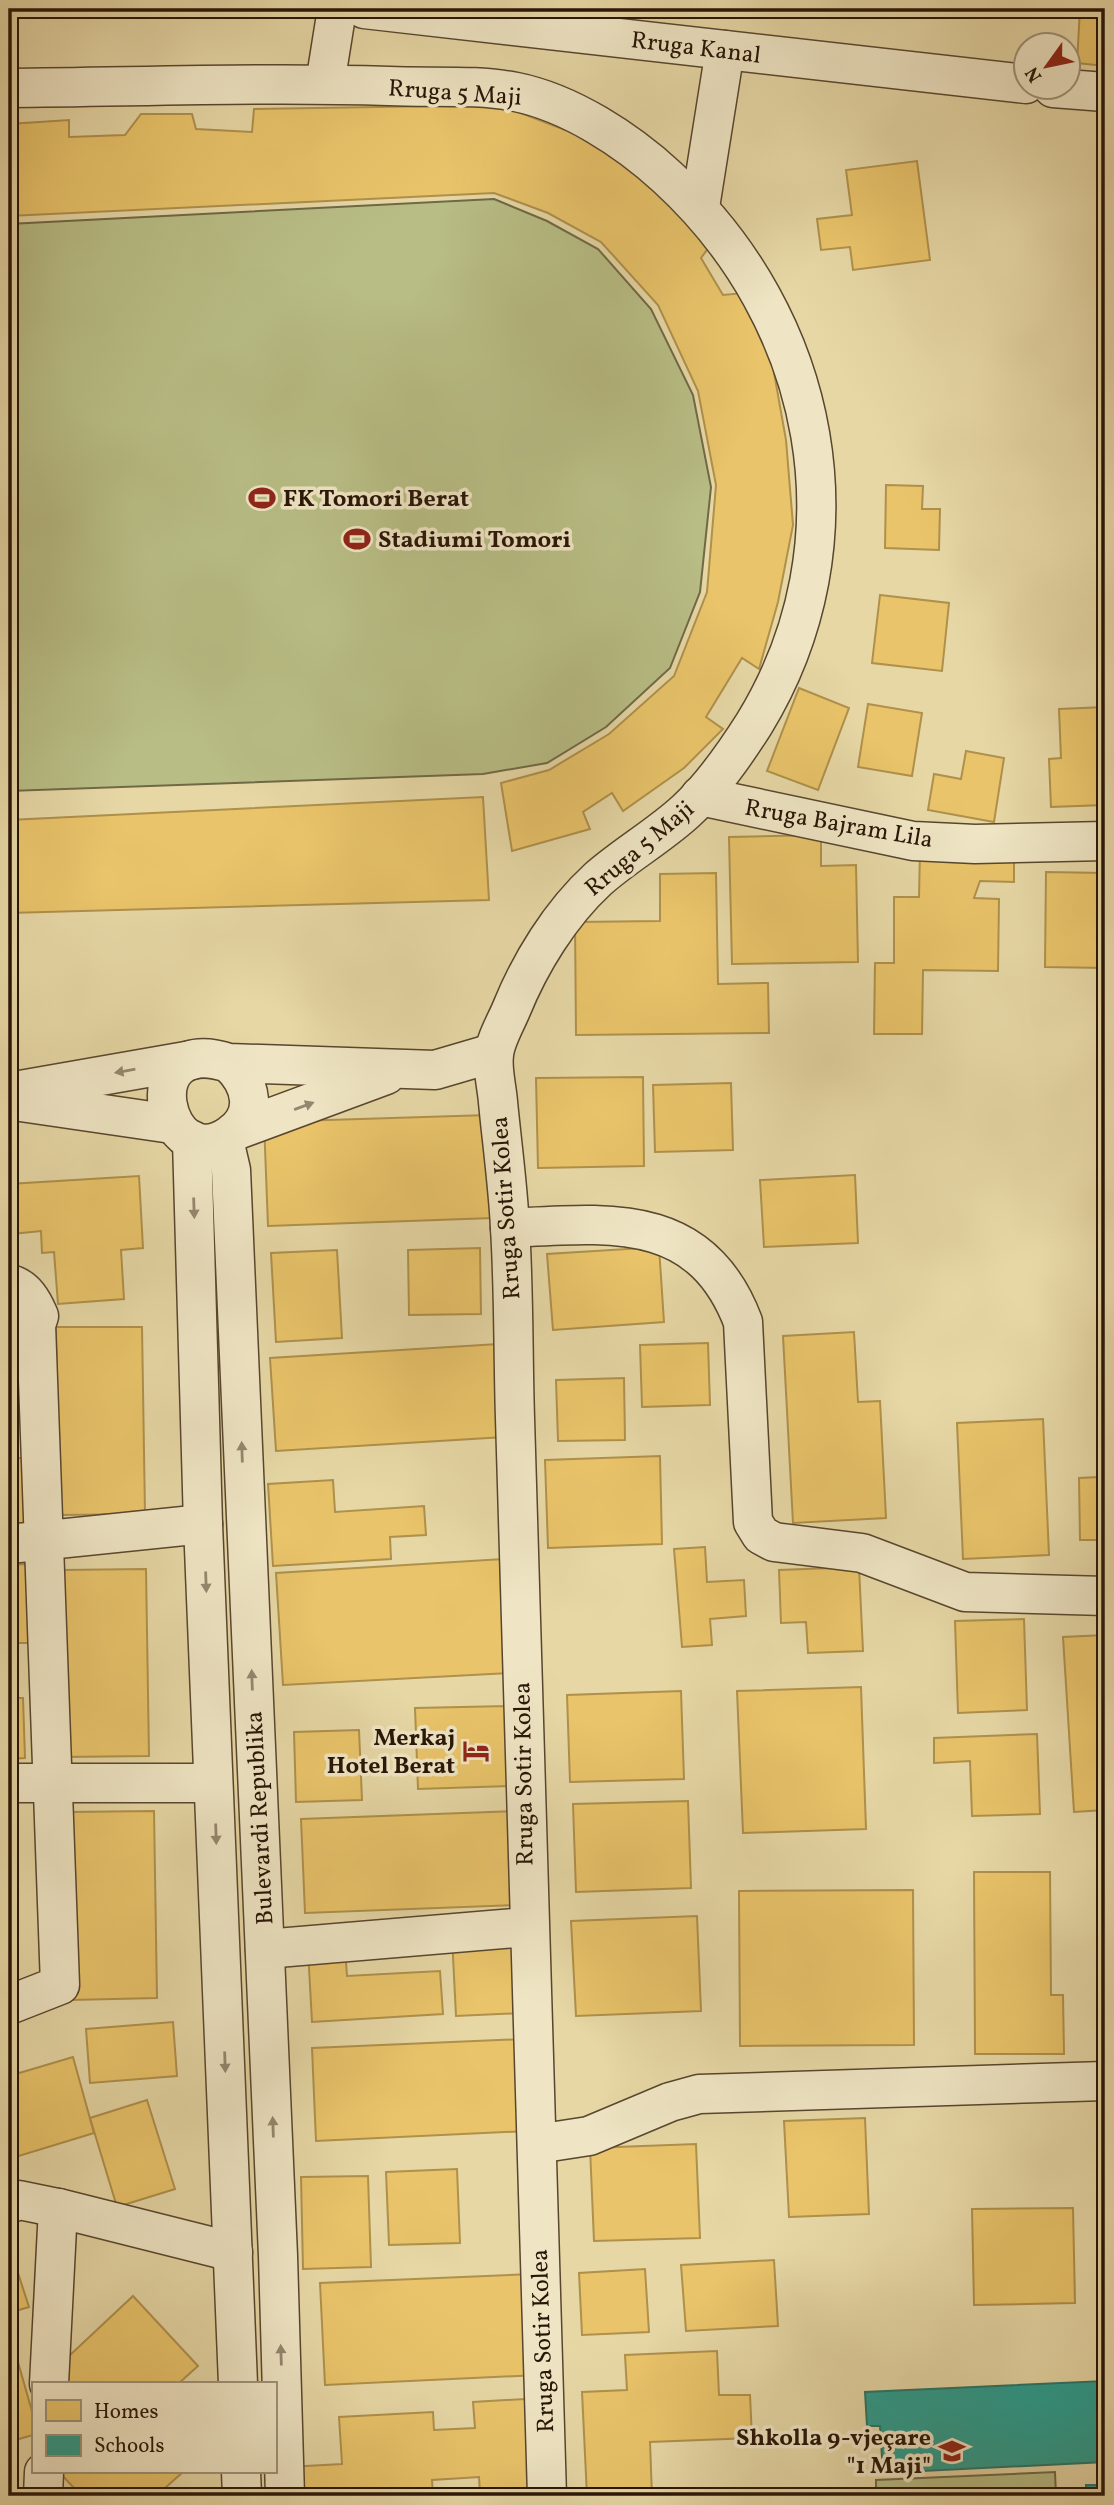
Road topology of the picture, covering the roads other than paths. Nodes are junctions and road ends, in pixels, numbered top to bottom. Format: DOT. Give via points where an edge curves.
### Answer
graph roads {
  1 [pos="337,9"];
  2 [pos="365,9"];
  3 [pos="725,50"];
  4 [pos="1012,82"];
  5 [pos="325,84"];
  6 [pos="9,89"];
  7 [pos="1082,90"];
  8 [pos="1105,92"];
  9 [pos="700,207"];
  10 [pos="700,796"];
  11 [pos="1105,841"];
  12 [pos="493,1053"];
  13 [pos="211,1061"];
  14 [pos="408,1068"];
  15 [pos="9,1091"];
  16 [pos="9,1100"];
  17 [pos="207,1133"];
  18 [pos="510,1228"];
  19 [pos="9,1284"];
  20 [pos="204,1524"];
  21 [pos="27,1543"];
  22 [pos="1105,1596"];
  23 [pos="9,1783"];
  24 [pos="53,1783"];
  25 [pos="214,1783"];
  26 [pos="527,1927"];
  27 [pos="265,1949"];
  28 [pos="9,2005"];
  29 [pos="1105,2081"];
  30 [pos="537,2144"];
  31 [pos="9,2203"];
  32 [pos="58,2208"];
  33 [pos="233,2252"];
  34 [pos="49,2382"];
  35 [pos="238,2382"];
  36 [pos="44,2474"];
  37 [pos="241,2474"];
  38 [pos="43,2496"];
  39 [pos="242,2496"];
  40 [pos="285,2496"];
  41 [pos="547,2496"];
  1 -- 5 [label="street"];
  2 -- 3 [label="street, Rruga Kanal"];
  3 -- 4 [label="street, Rruga Kanal"];
  3 -- 9 [label="street"];
  5 -- 6 [label="street, Rruga 5 Maji"];
  5 -- 9 [label="street, Rruga 5 Maji" via="518,92 569,112 622,142"];
  7 -- 8 [label="street"];
  9 -- 10 [label="street, Rruga 5 Maji" via="734,248 779,327 809,420 816,493 807,588 794,637 753,725"];
  10 -- 11 [label="street, Rruga Bajram Lila" via="913,841"];
  10 -- 12 [label="street, Rruga 5 Maji" via="598,880 568,911 517,996"];
  12 -- 14 [label="street" via="435,1070"];
  12 -- 18 [label="street, Rruga Sotir Kolea"];
  13 -- 14 [label="street"];
  13 -- 15 [label="street, one-way"];
  13 -- 17 [label="street" via="243,1076 250,1094 248,1112"];
  13 -- 17 [label="street" via="177,1071 167,1087 166,1106"];
  17 -- 14 [label="street, one-way"];
  16 -- 17 [label="street"];
  17 -- 20 [label="street, Bulevardi Republika, one-way"];
  27 -- 17 [label="street, Bulevardi Republika, one-way" via="231,1170"];
  18 -- 22 [label="street" via="637,1227 667,1237 718,1275 743,1322 753,1522 761,1535 774,1542 862,1553 965,1592"];
  18 -- 26 [label="street, Rruga Sotir Kolea"];
  19 -- 21 [label="street" via="31,1299 39,1316"];
  20 -- 21 [label="street"];
  20 -- 25 [label="street, Bulevardi Republika, one-way"];
  21 -- 24 [label="street"];
  23 -- 24 [label="street"];
  24 -- 25 [label="street"];
  24 -- 28 [label="street" via="61,1985"];
  25 -- 33 [label="street, Bulevardi Republika, one-way"];
  26 -- 27 [label="street"];
  26 -- 30 [label="street, Rruga Sotir Kolea"];
  40 -- 27 [label="street, Bulevardi Republika, one-way"];
  29 -- 30 [label="street" via="699,2094 589,2137"];
  30 -- 41 [label="street, Rruga Sotir Kolea"];
  31 -- 32 [label="street" via="19,2200"];
  32 -- 33 [label="street"];
  32 -- 34 [label="street"];
  33 -- 35 [label="street, Bulevardi Republika"];
  36 -- 38 [label="street"];
  37 -- 39 [label="street"];
}
